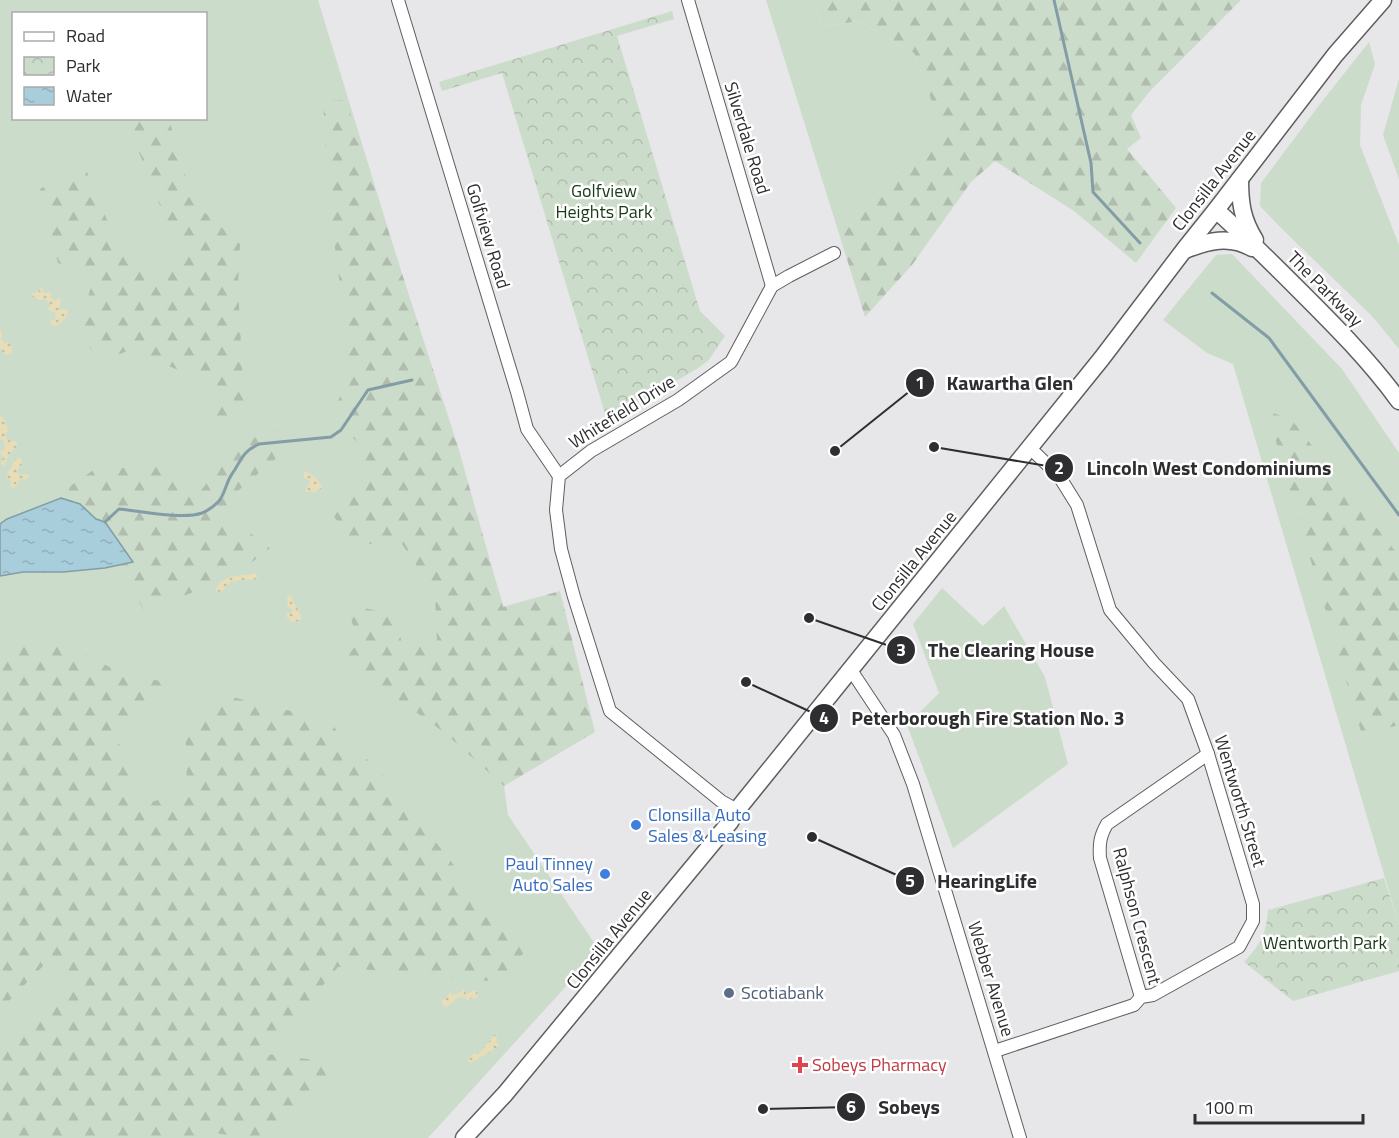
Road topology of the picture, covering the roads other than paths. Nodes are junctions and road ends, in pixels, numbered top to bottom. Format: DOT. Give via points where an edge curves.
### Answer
graph roads {
  1 [pos="398,0"];
  2 [pos="688,0"];
  3 [pos="1383,0"];
  4 [pos="1240,179"];
  5 [pos="1216,210"];
  6 [pos="1184,250"];
  7 [pos="834,253"];
  8 [pos="1265,256"];
  9 [pos="772,286"];
  10 [pos="1399,401"];
  11 [pos="1030,448"];
  12 [pos="559,476"];
  13 [pos="852,670"];
  14 [pos="1208,754"];
  15 [pos="737,810"];
  16 [pos="1141,998"];
  17 [pos="994,1051"];
  18 [pos="464,1138"];
  19 [pos="1020,1138"];
  1 -- 12 [label="street, Golfview Road" via="527,429"];
  2 -- 9 [label="street, Silverdale Road"];
  3 -- 4 [label="main road, Clonsilla Avenue" via="1335,54"];
  4 -- 5 [label="main road, Clonsilla Avenue"];
  4 -- 8 [label="main road" via="1243,215"];
  5 -- 6 [label="main road, Clonsilla Avenue"];
  5 -- 8 [label="main road, The Parkway"];
  6 -- 8 [label="main road" via="1222,240 1244,244"];
  6 -- 11 [label="main road, Clonsilla Avenue"];
  7 -- 9 [label="street"];
  8 -- 10 [label="main road, The Parkway" via="1362,354"];
  9 -- 12 [label="street, Whitefield Drive" via="731,362 678,400 591,451"];
  11 -- 13 [label="main road, Clonsilla Avenue"];
  11 -- 14 [label="street, Wentworth Street" via="1059,476 1077,505 1110,610 1188,699"];
  12 -- 15 [label="street" via="556,510 561,549 610,711"];
  13 -- 15 [label="main road, Clonsilla Avenue"];
  13 -- 17 [label="street, Webber Avenue" via="894,735 913,784"];
  14 -- 16 [label="street, Ralphson Crescent" via="1107,824 1101,835 1100,858"];
  14 -- 16 [label="street, Wentworth Street" via="1253,904 1253,921 1239,947"];
  15 -- 18 [label="main road, Clonsilla Avenue" via="614,964"];
  16 -- 17 [label="street, Wentworth Street" via="1134,1005"];
  17 -- 19 [label="street, Webber Avenue"];
}
